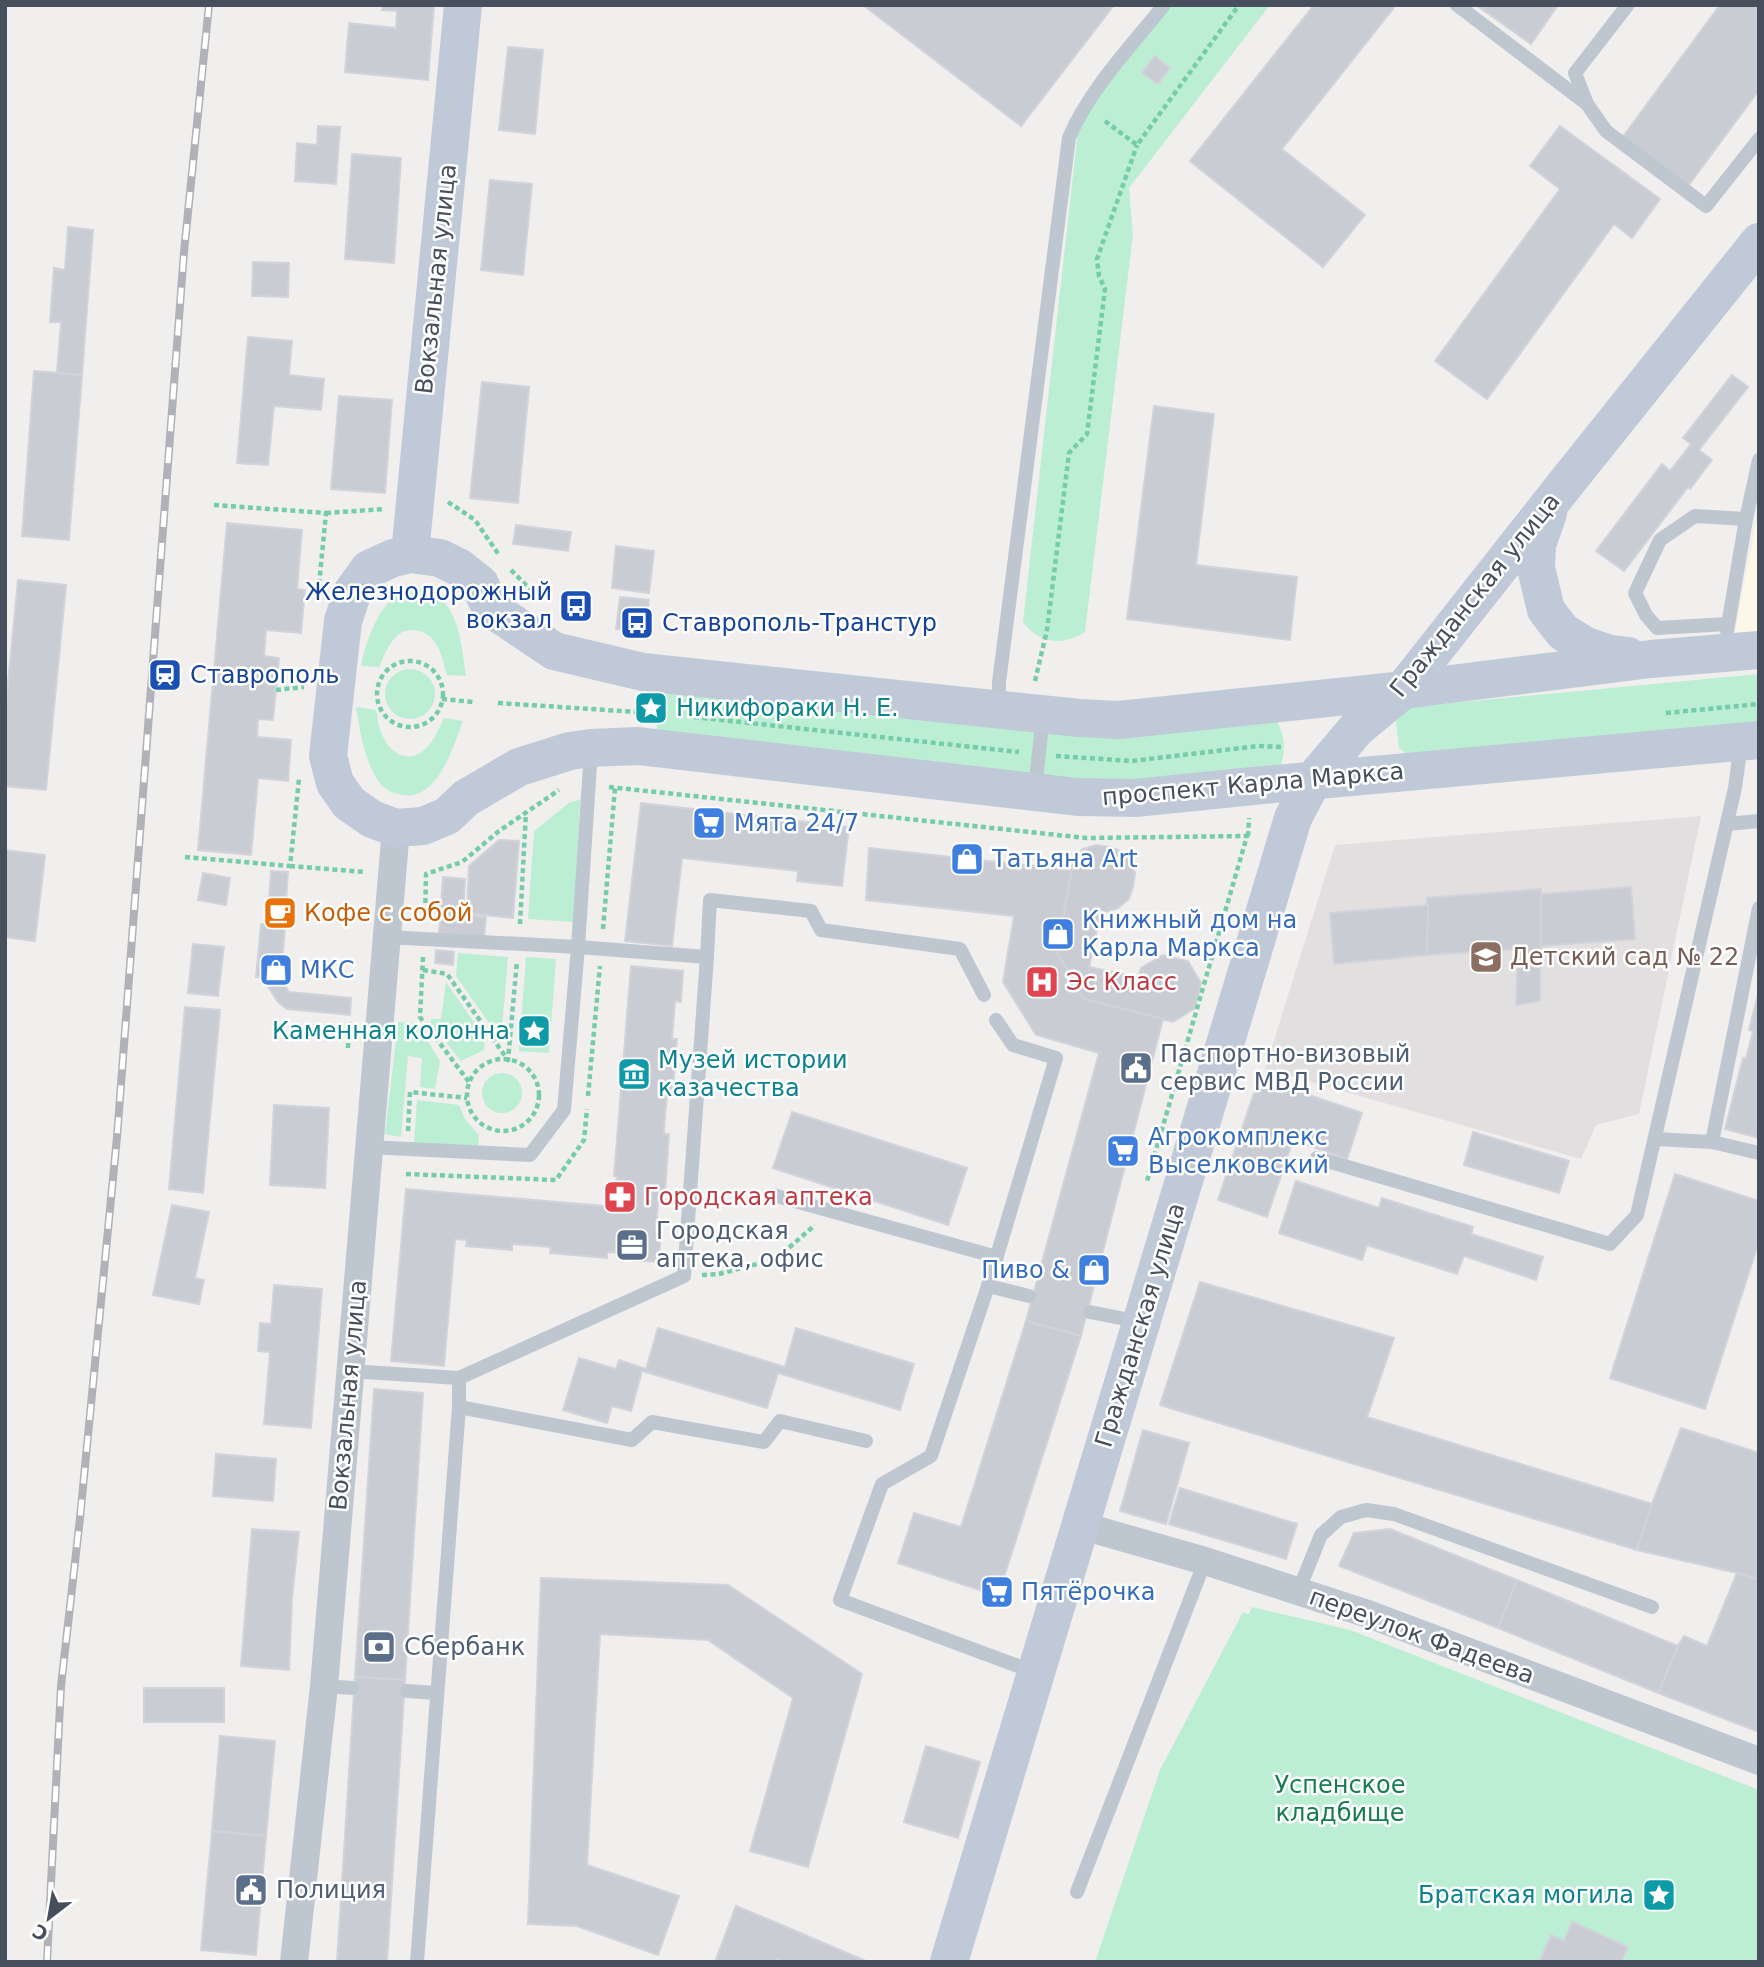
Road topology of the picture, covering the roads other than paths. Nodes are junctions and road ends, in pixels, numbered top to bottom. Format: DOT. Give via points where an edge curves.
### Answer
graph roads {
  1 [pos="463,5"];
  2 [pos="1164,5"];
  3 [pos="1457,5"];
  4 [pos="1627,6"];
  5 [pos="1587,104"];
  6 [pos="1759,139"];
  7 [pos="1759,242"];
  8 [pos="1759,460"];
  9 [pos="1563,487"];
  10 [pos="1746,519"];
  11 [pos="410,554"];
  12 [pos="1737,642"];
  13 [pos="1651,659"];
  14 [pos="1403,690"];
  15 [pos="999,696"];
  16 [pos="1043,714"];
  17 [pos="1750,741"];
  18 [pos="591,748"];
  19 [pos="1313,780"];
  20 [pos="1035,792"];
  21 [pos="1759,821"];
  22 [pos="1727,824"];
  23 [pos="396,828"];
  24 [pos="1759,908"];
  25 [pos="386,937"];
  26 [pos="578,947"];
  27 [pos="707,957"];
  28 [pos="984,996"];
  29 [pos="996,1020"];
  30 [pos="1655,1139"];
  31 [pos="1712,1142"];
  32 [pos="369,1147"];
  33 [pos="1759,1153"];
  34 [pos="1317,1158"];
  35 [pos="774,1195"];
  36 [pos="997,1256"];
  37 [pos="988,1286"];
  38 [pos="1028,1296"];
  39 [pos="1090,1312"];
  40 [pos="1141,1322"];
  41 [pos="349,1371"];
  42 [pos="459,1378"];
  43 [pos="459,1407"];
  44 [pos="866,1441"];
  45 [pos="1079,1525"];
  46 [pos="1205,1561"];
  47 [pos="1298,1592"];
  48 [pos="1652,1607"];
  49 [pos="1036,1672"];
  50 [pos="324,1686"];
  51 [pos="352,1688"];
  52 [pos="407,1691"];
  53 [pos="436,1693"];
  54 [pos="1759,1761"];
  55 [pos="1076,1892"];
  56 [pos="294,1962"];
  57 [pos="417,1962"];
  58 [pos="949,1962"];
  1 -- 11 [label="main road, Вокзальная улица"];
  2 -- 15 [label="lane" via="1088,101 1069,138"];
  3 -- 5 [label="lane"];
  4 -- 5 [label="lane" via="1575,73"];
  5 -- 6 [label="lane" via="1606,131 1706,206"];
  7 -- 9 [label="main road, Гражданская улица"];
  8 -- 10 [label="lane"];
  9 -- 13 [label="main road, Гражданская улица" via="1537,545 1536,568 1546,610 1563,632 1586,646"];
  9 -- 14 [label="main road, Гражданская улица"];
  10 -- 12 [label="lane"];
  10 -- 12 [label="lane" via="1695,516 1660,540 1635,593 1657,628"];
  11 -- 15 [label="main road" via="440,558 460,568 480,584 490,608 554,651 643,672"];
  11 -- 23 [label="main road" via="369,569 353,591 343,621 328,756 335,783 349,803"];
  12 -- 13 [label="main road"];
  13 -- 14 [label="main road"];
  14 -- 16 [label="main road" via="1119,720"];
  14 -- 19 [label="main road, Гражданская улица" via="1357,728"];
  15 -- 16 [label="main road"];
  16 -- 20 [label="lane"];
  17 -- 19 [label="main road, проспект Карла Маркса"];
  17 -- 22 [label="lane"];
  18 -- 20 [label="main road, проспект Карла Маркса" via="638,746"];
  18 -- 23 [label="main road, проспект Карла Маркса" via="519,766 466,798 447,816 423,826"];
  18 -- 26 [label="lane"];
  19 -- 20 [label="main road, проспект Карла Маркса" via="1135,798"];
  19 -- 40 [label="main road, Гражданская улица" via="1288,832"];
  21 -- 22 [label="lane"];
  22 -- 30 [label="lane"];
  23 -- 25 [label="street, Вокзальная улица"];
  24 -- 31 [label="lane"];
  25 -- 26 [label="lane"];
  25 -- 32 [label="street, Вокзальная улица"];
  26 -- 27 [label="lane"];
  26 -- 32 [label="lane" via="564,1110 530,1155"];
  27 -- 28 [label="lane" via="710,900 811,911 821,930 960,949"];
  27 -- 42 [label="lane" via="684,1276"];
  29 -- 36 [label="lane" via="1013,1045 1056,1058"];
  30 -- 31 [label="lane"];
  30 -- 34 [label="lane" via="1637,1214 1610,1244"];
  31 -- 33 [label="lane"];
  32 -- 41 [label="street, Вокзальная улица"];
  35 -- 36 [label="lane"];
  36 -- 37 [label="lane"];
  37 -- 38 [label="lane"];
  37 -- 49 [label="lane" via="931,1456 882,1484 840,1600"];
  39 -- 40 [label="lane"];
  40 -- 45 [label="main road, Гражданская улица"];
  41 -- 42 [label="lane"];
  41 -- 50 [label="street, Вокзальная улица"];
  42 -- 43 [label="lane"];
  43 -- 44 [label="lane" via="632,1440 652,1422 764,1442 780,1421"];
  43 -- 53 [label="lane"];
  45 -- 46 [label="street, переулок Фадеева"];
  45 -- 49 [label="main road, Гражданская улица"];
  46 -- 47 [label="street, переулок Фадеева"];
  46 -- 55 [label="lane"];
  47 -- 48 [label="lane" via="1321,1535 1341,1517 1366,1510 1394,1514"];
  47 -- 54 [label="street, переулок Фадеева"];
  49 -- 58 [label="main road, Гражданская улица"];
  50 -- 51 [label="lane"];
  50 -- 56 [label="street, Вокзальная улица"];
  52 -- 53 [label="lane"];
  53 -- 57 [label="lane"];
}
